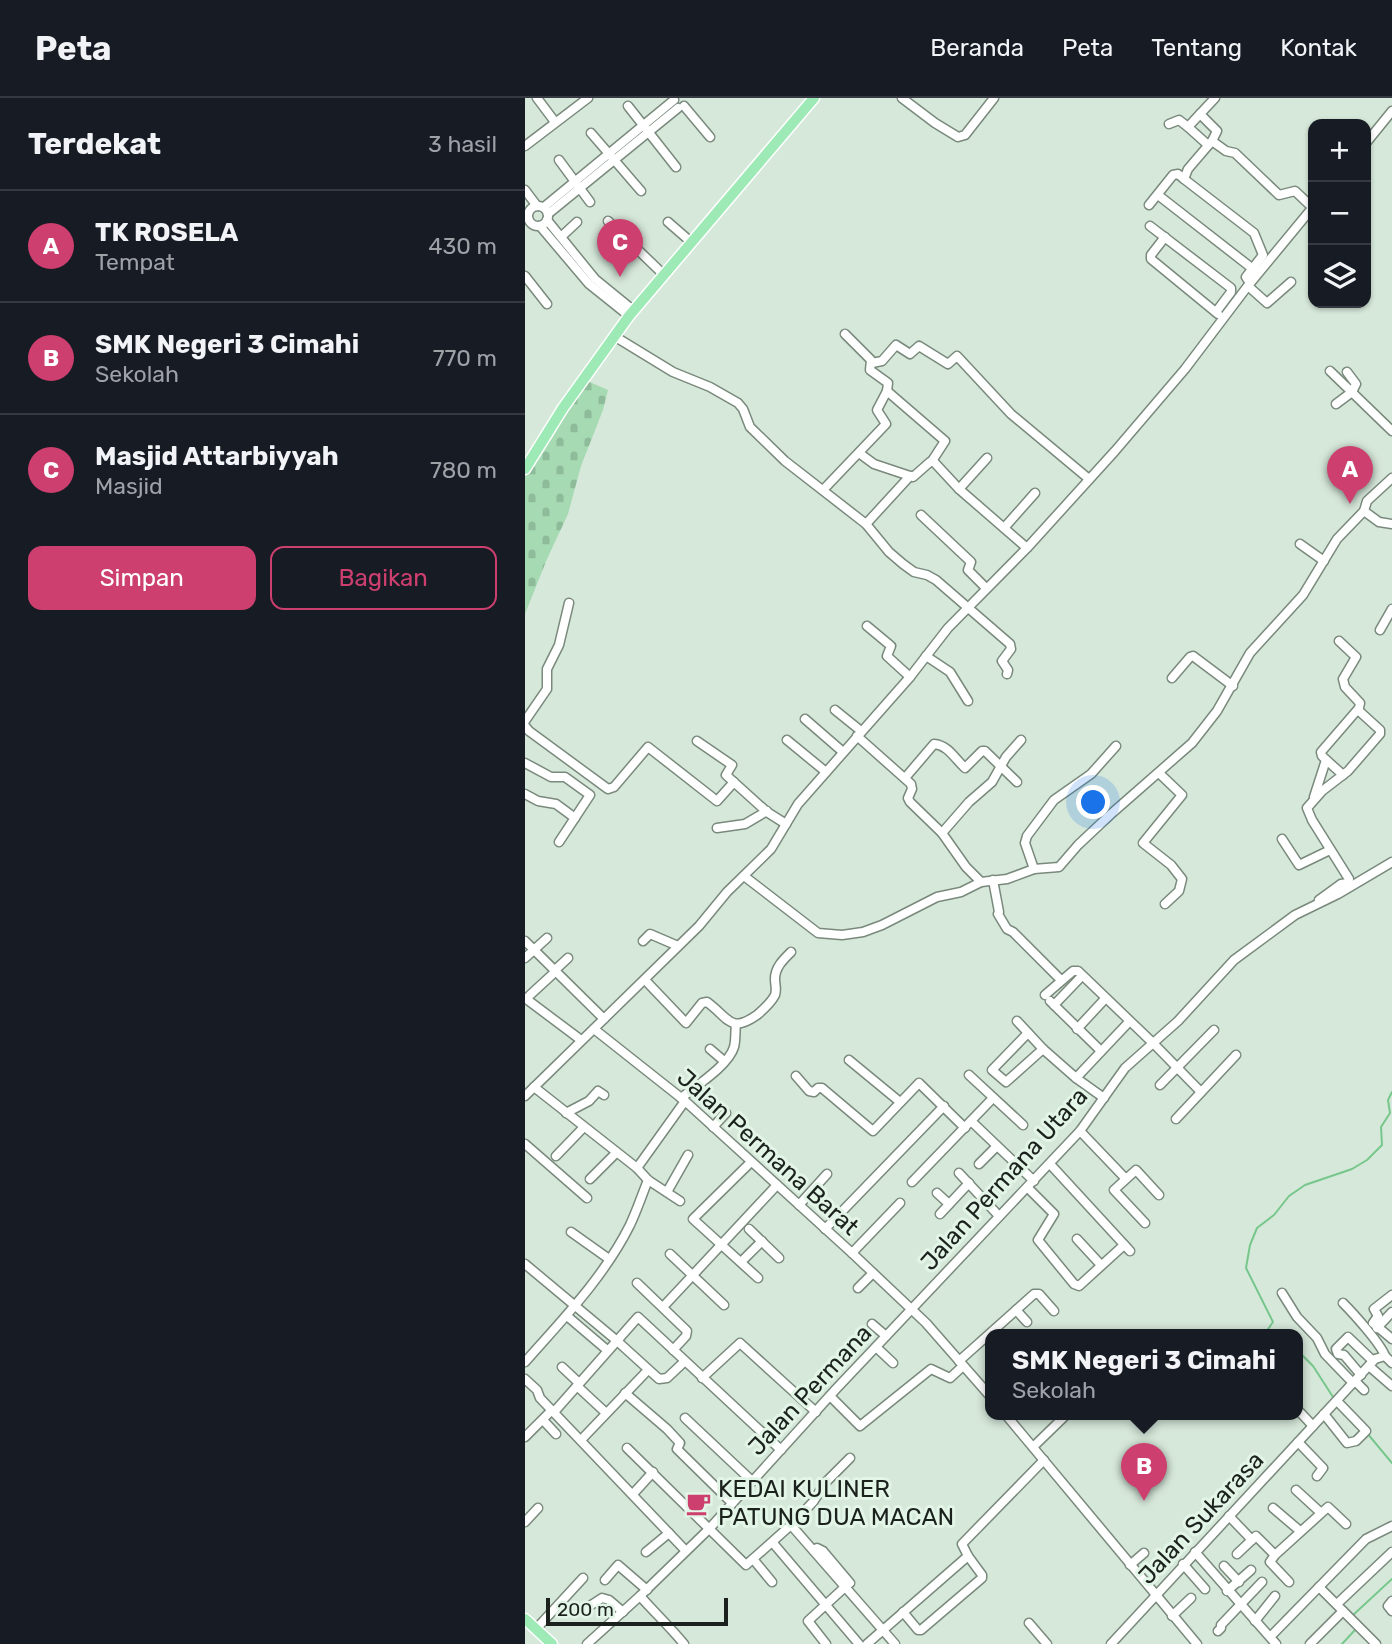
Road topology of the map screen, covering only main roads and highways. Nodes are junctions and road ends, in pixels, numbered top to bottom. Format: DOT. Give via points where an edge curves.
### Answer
graph roads {
  1 [pos="814,98"];
  2 [pos="525,469"];
  3 [pos="525,1620"];
  4 [pos="552,1644"];
  1 -- 2 [label="main road" via="631,313"];
  3 -- 4 [label="main road"];
}
